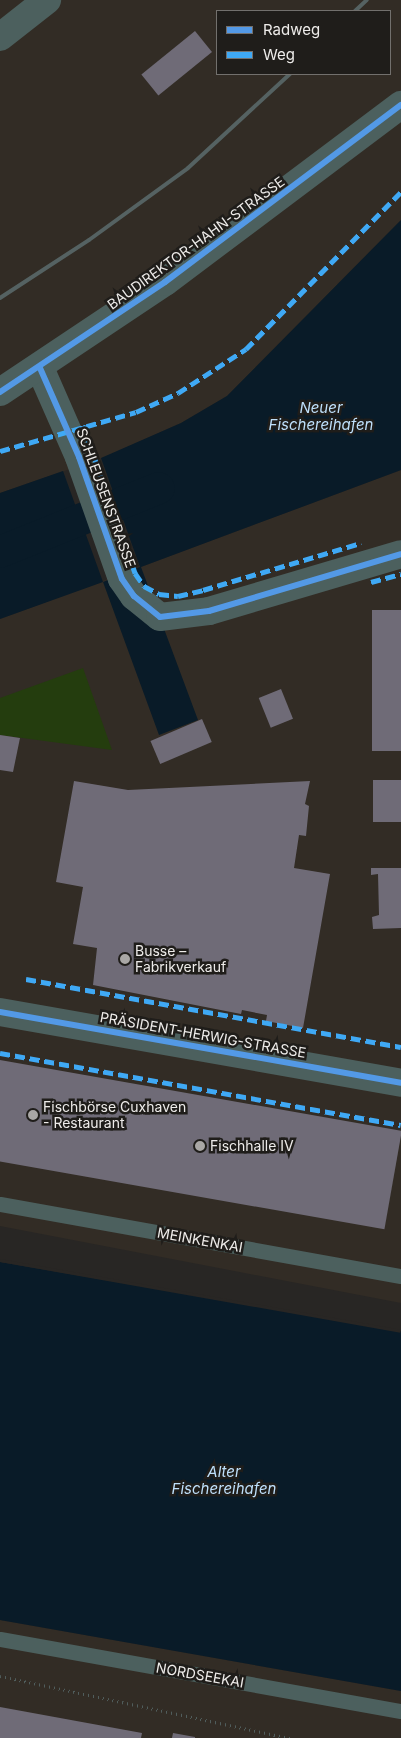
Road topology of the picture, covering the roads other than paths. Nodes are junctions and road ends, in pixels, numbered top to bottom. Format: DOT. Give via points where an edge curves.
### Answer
graph roads {
  1 [pos="47,0"];
  2 [pos="0,37"];
  3 [pos="401,105"];
  4 [pos="40,368"];
  5 [pos="0,392"];
  6 [pos="401,554"];
  7 [pos="0,1012"];
  8 [pos="401,1083"];
  9 [pos="0,1204"];
  10 [pos="401,1276"];
  11 [pos="0,1639"];
  12 [pos="401,1711"];
  1 -- 2 [label="street"];
  3 -- 4 [label="street, BAUDIREKTOR-HAHN-STRASSE" via="284,196"];
  4 -- 5 [label="street, BAUDIREKTOR-HAHN-STRASSE"];
  4 -- 6 [label="street, SCHLEUSENSTRASSE" via="79,457 122,579 134,596 160,617 209,611"];
  7 -- 8 [label="street, PRÄSIDENT-HERWIG-STRASSE"];
  9 -- 10 [label="lane, MEINKENKAI"];
  11 -- 12 [label="lane, NORDSEEKAI"];
}
